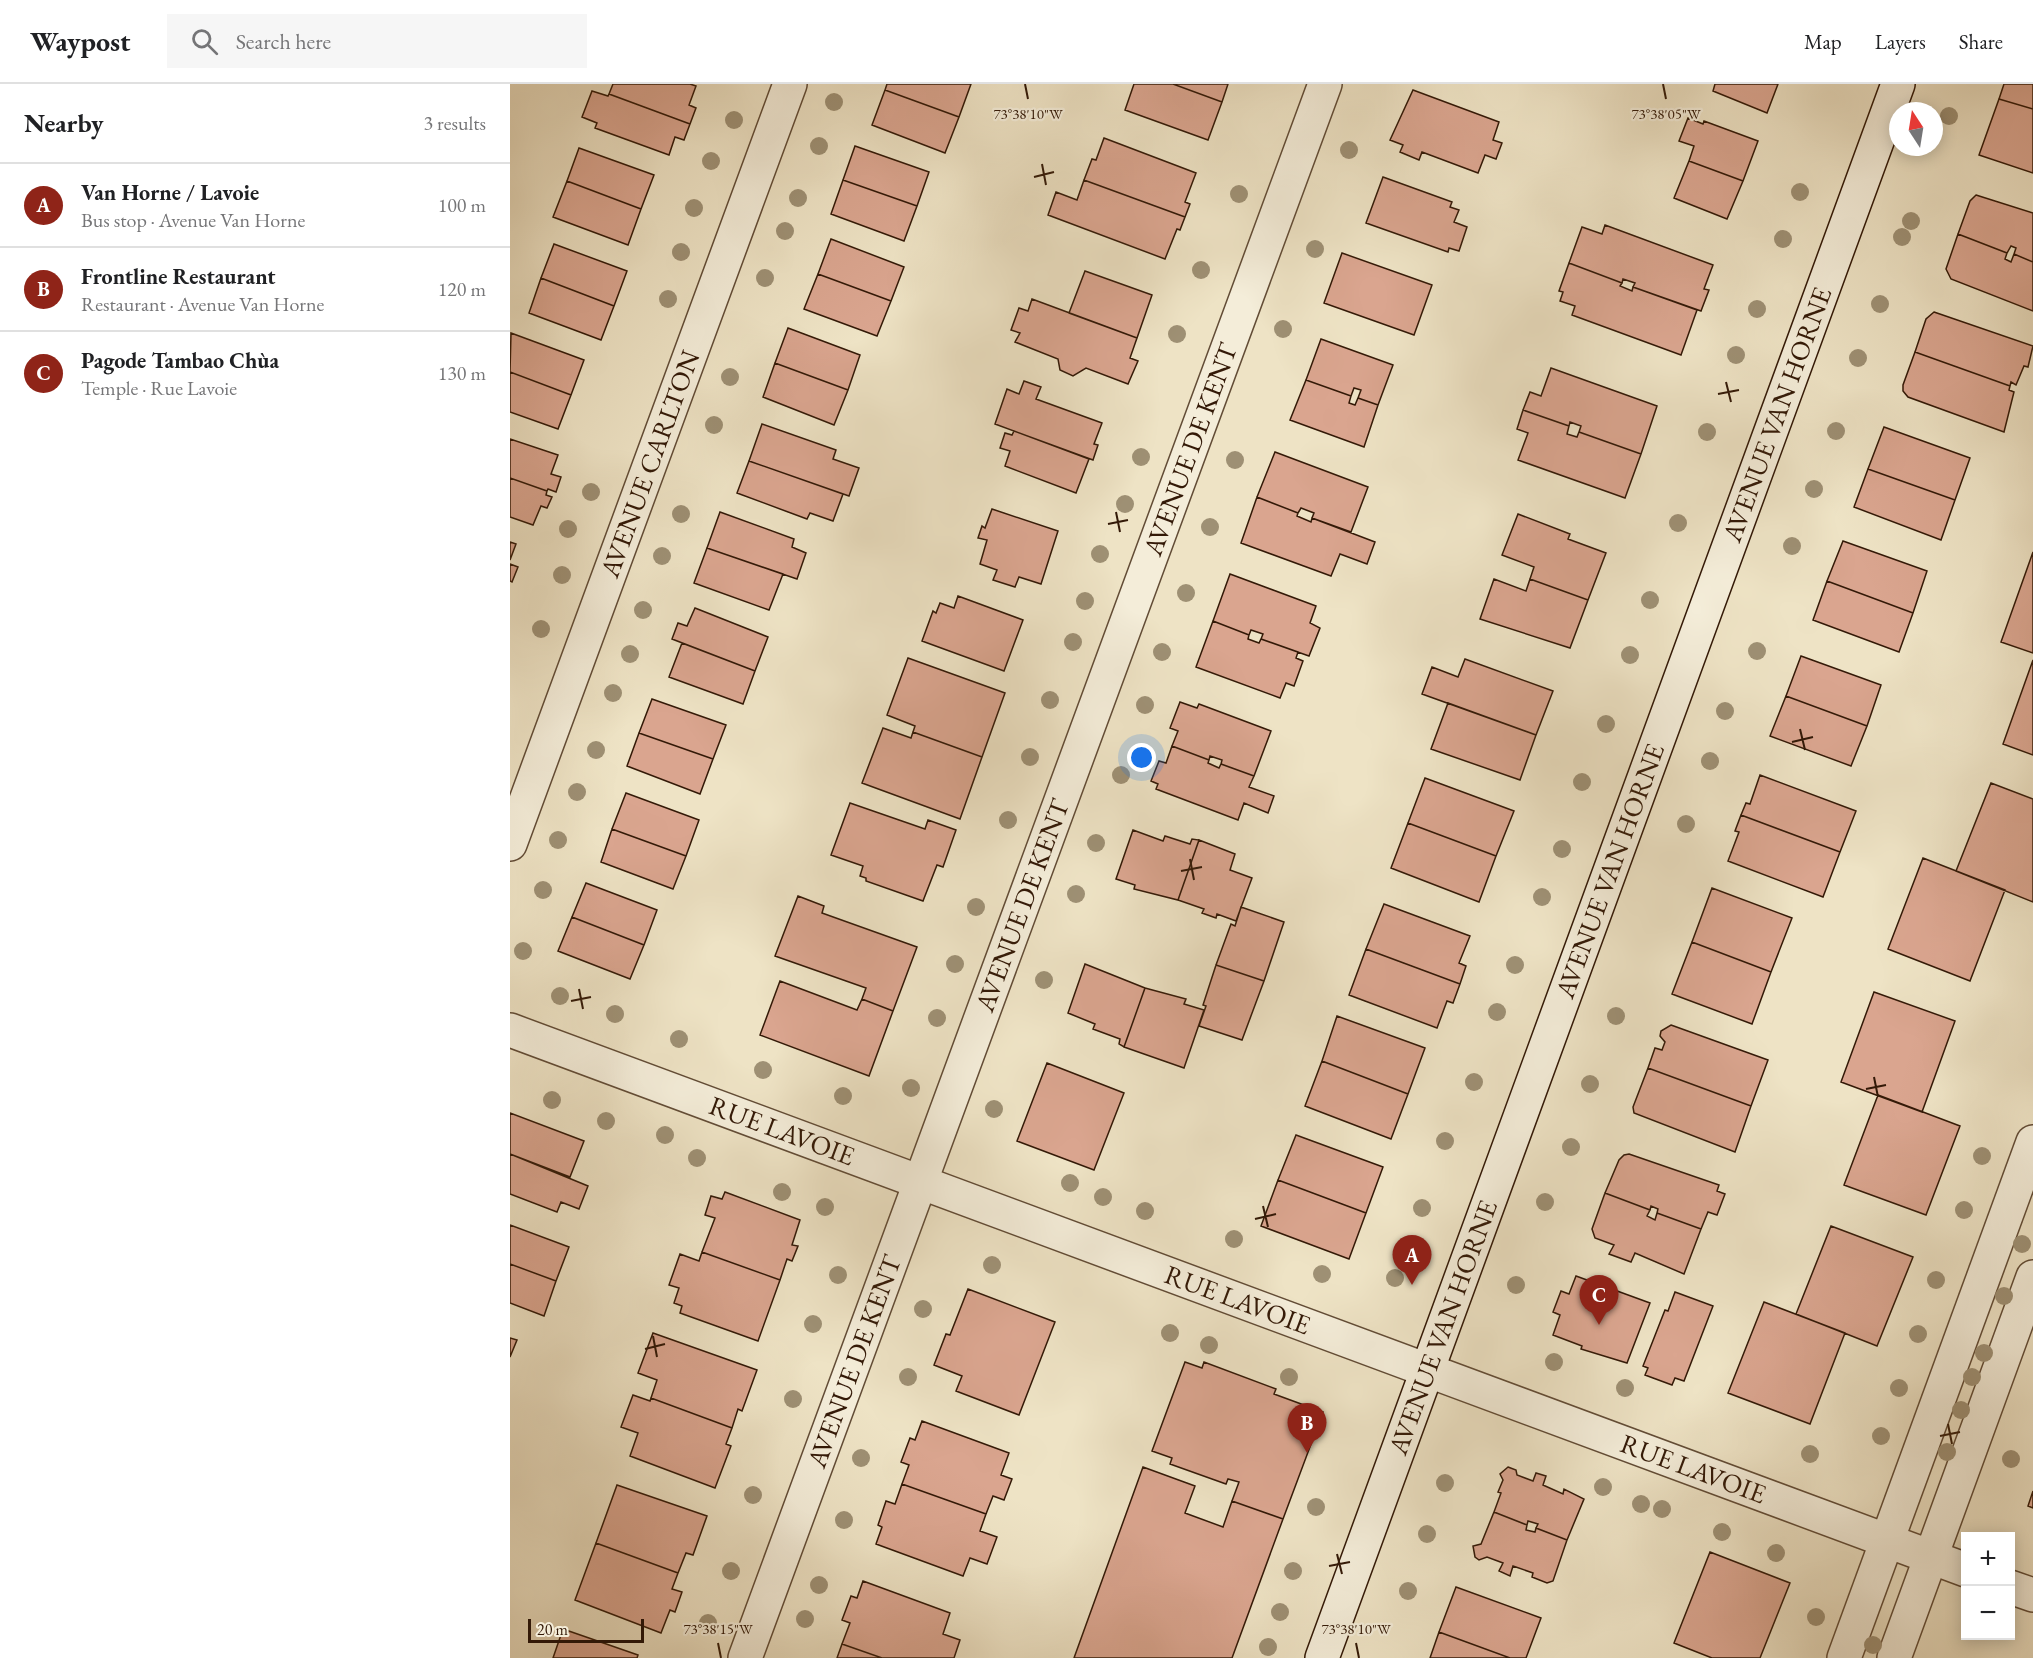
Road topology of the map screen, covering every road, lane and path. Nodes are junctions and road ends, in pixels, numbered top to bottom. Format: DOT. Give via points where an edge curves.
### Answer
graph roads {
  1 [pos="790,84"];
  2 [pos="1325,84"];
  3 [pos="1898,84"];
  4 [pos="510,844"];
  5 [pos="510,1030"];
  6 [pos="2033,1142"];
  7 [pos="920,1183"];
  8 [pos="2033,1277"];
  9 [pos="1427,1371"];
  10 [pos="1887,1541"];
  11 [pos="1931,1557"];
  12 [pos="1961,1568"];
  13 [pos="2015,1589"];
  14 [pos="2033,1595"];
  15 [pos="745,1658"];
  16 [pos="1322,1658"];
  17 [pos="1844,1658"];
  18 [pos="1894,1658"];
  1 -- 4 [label="street, AVENUE CARLTON"];
  2 -- 7 [label="street, AVENUE DE KENT"];
  3 -- 9 [label="street, AVENUE VAN HORNE"];
  5 -- 7 [label="street, RUE LAVOIE"];
  6 -- 10 [label="street"];
  7 -- 9 [label="street, RUE LAVOIE"];
  7 -- 15 [label="street, AVENUE DE KENT"];
  8 -- 11 [label="street"];
  9 -- 10 [label="street, RUE LAVOIE"];
  9 -- 16 [label="street, AVENUE VAN HORNE"];
  10 -- 11 [label="street, RUE LAVOIE"];
  10 -- 17 [label="street"];
  11 -- 12 [label="street, RUE LAVOIE"];
  11 -- 18 [label="street"];
  13 -- 14 [label="street"];
}
